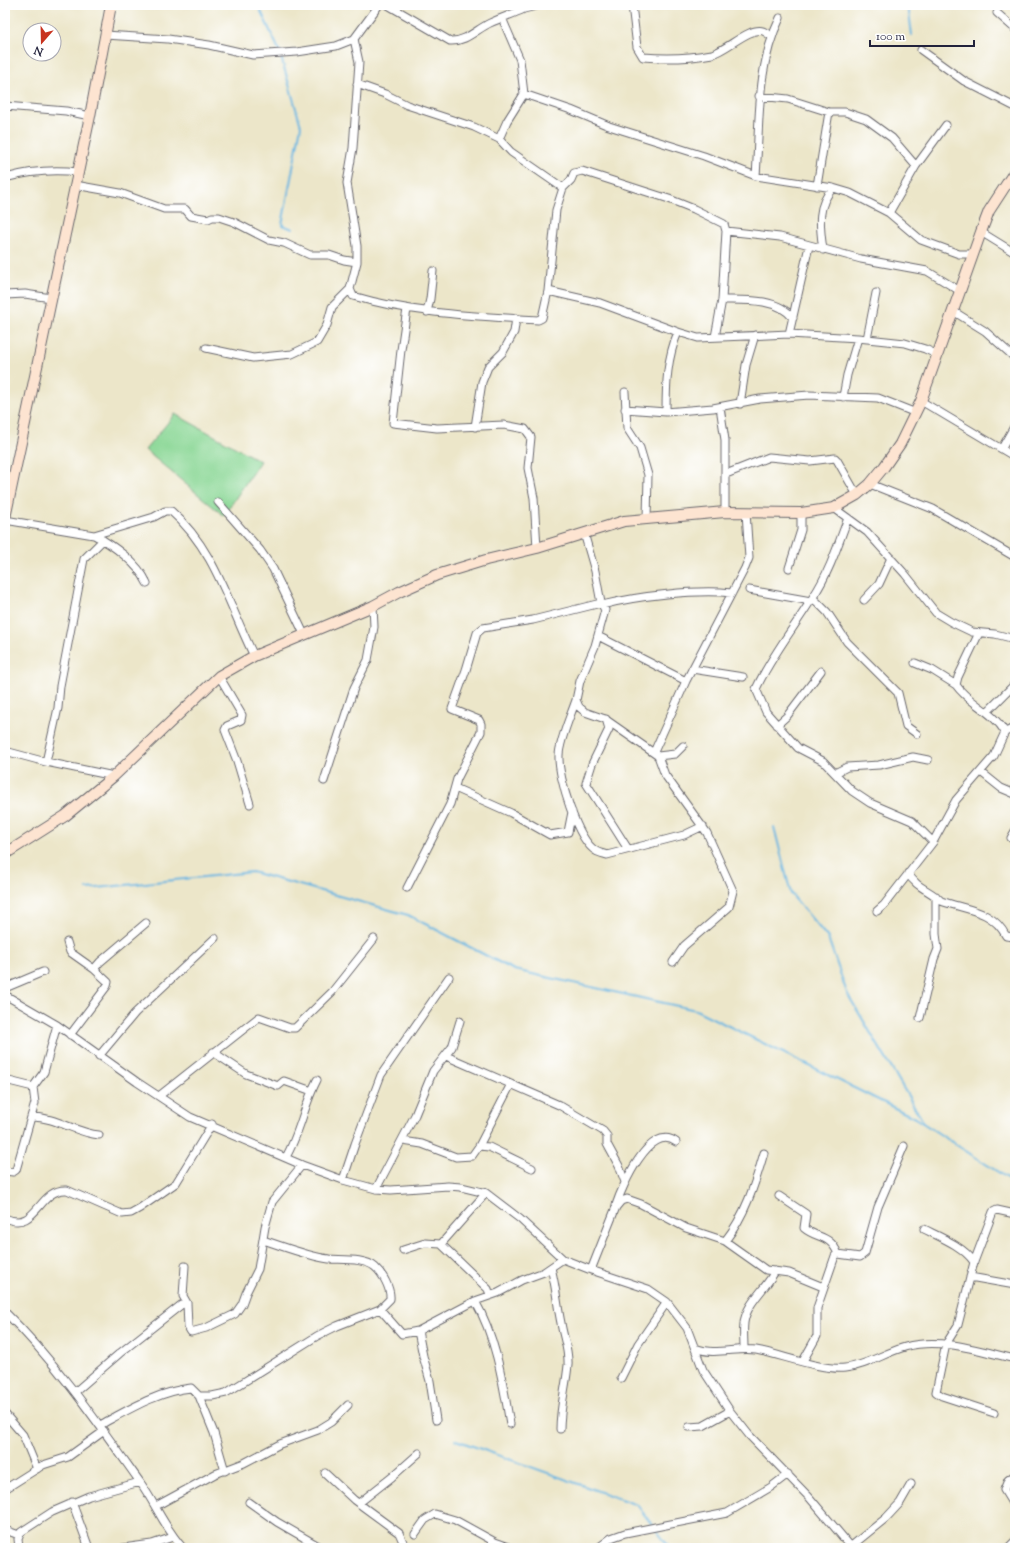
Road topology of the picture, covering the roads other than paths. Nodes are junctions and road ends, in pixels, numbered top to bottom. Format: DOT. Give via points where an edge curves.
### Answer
graph roads {
  1 [pos="111,5"];
  2 [pos="379,5"];
  3 [pos="388,5"];
  4 [pos="514,5"];
  5 [pos="540,5"];
  6 [pos="632,5"];
  7 [pos="524,9"];
  8 [pos="997,13"];
  9 [pos="502,18"];
  10 [pos="780,18"];
  11 [pos="1015,29"];
  12 [pos="105,35"];
  13 [pos="771,36"];
  14 [pos="354,39"];
  15 [pos="921,50"];
  16 [pos="357,84"];
  17 [pos="524,94"];
  18 [pos="759,96"];
  19 [pos="5,106"];
  20 [pos="1015,107"];
  21 [pos="829,112"];
  22 [pos="90,116"];
  23 [pos="946,125"];
  24 [pos="499,139"];
  25 [pos="916,166"];
  26 [pos="1015,171"];
  27 [pos="78,172"];
  28 [pos="756,176"];
  29 [pos="5,178"];
  30 [pos="75,185"];
  31 [pos="817,186"];
  32 [pos="563,188"];
  33 [pos="833,188"];
  34 [pos="889,213"];
  35 [pos="726,231"];
  36 [pos="981,232"];
  37 [pos="809,246"];
  38 [pos="823,250"];
  39 [pos="1015,253"];
  40 [pos="973,254"];
  41 [pos="357,262"];
  42 [pos="433,271"];
  43 [pos="350,289"];
  44 [pos="548,291"];
  45 [pos="960,291"];
  46 [pos="876,292"];
  47 [pos="5,295"];
  48 [pos="51,298"];
  49 [pos="722,300"];
  50 [pos="407,309"];
  51 [pos="953,311"];
  52 [pos="427,312"];
  53 [pos="516,318"];
  54 [pos="793,318"];
  55 [pos="678,332"];
  56 [pos="789,334"];
  57 [pos="754,335"];
  58 [pos="715,337"];
  59 [pos="858,338"];
  60 [pos="866,339"];
  61 [pos="206,348"];
  62 [pos="938,356"];
  63 [pos="1015,358"];
  64 [pos="625,392"];
  65 [pos="843,397"];
  66 [pos="921,402"];
  67 [pos="740,404"];
  68 [pos="720,407"];
  69 [pos="625,409"];
  70 [pos="666,412"];
  71 [pos="916,413"];
  72 [pos="1015,425"];
  73 [pos="474,427"];
  74 [pos="1002,448"];
  75 [pos="1015,457"];
  76 [pos="726,474"];
  77 [pos="870,484"];
  78 [pos="857,495"];
  79 [pos="218,502"];
  80 [pos="834,508"];
  81 [pos="725,512"];
  82 [pos="746,512"];
  83 [pos="801,513"];
  84 [pos="848,518"];
  85 [pos="5,519"];
  86 [pos="647,519"];
  87 [pos="584,533"];
  88 [pos="94,535"];
  89 [pos="103,540"];
  90 [pos="537,548"];
  91 [pos="1015,556"];
  92 [pos="891,558"];
  93 [pos="789,568"];
  94 [pos="147,583"];
  95 [pos="749,590"];
  96 [pos="732,593"];
  97 [pos="812,600"];
  98 [pos="864,600"];
  99 [pos="602,604"];
  100 [pos="373,606"];
  101 [pos="979,633"];
  102 [pos="304,634"];
  103 [pos="598,636"];
  104 [pos="1015,639"];
  105 [pos="254,656"];
  106 [pos="915,663"];
  107 [pos="692,669"];
  108 [pos="822,671"];
  109 [pos="219,676"];
  110 [pos="743,677"];
  111 [pos="686,681"];
  112 [pos="1015,684"];
  113 [pos="956,686"];
  114 [pos="576,700"];
  115 [pos="986,712"];
  116 [pos="606,718"];
  117 [pos="777,725"];
  118 [pos="1015,728"];
  119 [pos="1005,732"];
  120 [pos="917,734"];
  121 [pos="683,746"];
  122 [pos="5,751"];
  123 [pos="656,754"];
  124 [pos="928,760"];
  125 [pos="46,762"];
  126 [pos="981,772"];
  127 [pos="835,773"];
  128 [pos="114,776"];
  129 [pos="324,781"];
  130 [pos="455,788"];
  131 [pos="1015,794"];
  132 [pos="250,804"];
  133 [pos="572,812"];
  134 [pos="703,826"];
  135 [pos="1015,831"];
  136 [pos="1011,838"];
  137 [pos="933,842"];
  138 [pos="628,850"];
  139 [pos="5,854"];
  140 [pos="908,873"];
  141 [pos="407,888"];
  142 [pos="936,896"];
  143 [pos="877,911"];
  144 [pos="146,923"];
  145 [pos="1015,937"];
  146 [pos="215,938"];
  147 [pos="374,939"];
  148 [pos="67,942"];
  149 [pos="673,962"];
  150 [pos="94,969"];
  151 [pos="43,972"];
  152 [pos="449,977"];
  153 [pos="5,988"];
  154 [pos="5,995"];
  155 [pos="920,1018"];
  156 [pos="460,1021"];
  157 [pos="57,1025"];
  158 [pos="70,1035"];
  159 [pos="213,1052"];
  160 [pos="99,1056"];
  161 [pos="446,1056"];
  162 [pos="5,1080"];
  163 [pos="317,1080"];
  164 [pos="511,1084"];
  165 [pos="33,1087"];
  166 [pos="312,1091"];
  167 [pos="159,1096"];
  168 [pos="32,1117"];
  169 [pos="212,1124"];
  170 [pos="99,1135"];
  171 [pos="403,1140"];
  172 [pos="676,1142"];
  173 [pos="479,1146"];
  174 [pos="904,1146"];
  175 [pos="764,1153"];
  176 [pos="286,1157"];
  177 [pos="302,1164"];
  178 [pos="532,1168"];
  179 [pos="5,1171"];
  180 [pos="343,1180"];
  181 [pos="625,1182"];
  182 [pos="376,1189"];
  183 [pos="486,1193"];
  184 [pos="779,1196"];
  185 [pos="616,1207"];
  186 [pos="1015,1214"];
  187 [pos="5,1218"];
  188 [pos="924,1229"];
  189 [pos="264,1240"];
  190 [pos="725,1241"];
  191 [pos="441,1244"];
  192 [pos="403,1250"];
  193 [pos="838,1254"];
  194 [pos="563,1259"];
  195 [pos="974,1262"];
  196 [pos="185,1266"];
  197 [pos="551,1268"];
  198 [pos="591,1270"];
  199 [pos="775,1271"];
  200 [pos="970,1277"];
  201 [pos="1015,1285"];
  202 [pos="823,1287"];
  203 [pos="490,1295"];
  204 [pos="475,1300"];
  205 [pos="667,1302"];
  206 [pos="187,1303"];
  207 [pos="380,1309"];
  208 [pos="5,1312"];
  209 [pos="418,1331"];
  210 [pos="946,1344"];
  211 [pos="695,1348"];
  212 [pos="744,1348"];
  213 [pos="1015,1359"];
  214 [pos="803,1361"];
  215 [pos="621,1378"];
  216 [pos="75,1392"];
  217 [pos="199,1396"];
  218 [pos="348,1405"];
  219 [pos="730,1411"];
  220 [pos="994,1413"];
  221 [pos="5,1414"];
  222 [pos="436,1420"];
  223 [pos="510,1424"];
  224 [pos="100,1425"];
  225 [pos="689,1427"];
  226 [pos="560,1429"];
  227 [pos="104,1432"];
  228 [pos="419,1452"];
  229 [pos="37,1469"];
  230 [pos="225,1471"];
  231 [pos="326,1473"];
  232 [pos="788,1474"];
  233 [pos="1015,1475"];
  234 [pos="140,1482"];
  235 [pos="911,1484"];
  236 [pos="5,1489"];
  237 [pos="72,1502"];
  238 [pos="249,1502"];
  239 [pos="359,1503"];
  240 [pos="156,1506"];
  241 [pos="1015,1508"];
  242 [pos="5,1530"];
  243 [pos="415,1534"];
  244 [pos="19,1535"];
  245 [pos="173,1537"];
  246 [pos="1015,1541"];
  247 [pos="20,1548"];
  248 [pos="89,1548"];
  249 [pos="123,1548"];
  250 [pos="183,1548"];
  251 [pos="322,1548"];
  252 [pos="402,1548"];
  253 [pos="512,1548"];
  254 [pos="598,1548"];
  255 [pos="850,1548"];
  256 [pos="1008,1548"];
  1 -- 12 [label="street"];
  2 -- 14 [label="street"];
  3 -- 9 [label="street" via="450,41 465,38"];
  4 -- 7 [label="street"];
  5 -- 7 [label="street"];
  6 -- 13 [label="street" via="636,47 644,57 714,53 753,33 763,31"];
  7 -- 9 [label="street"];
  8 -- 11 [label="street"];
  9 -- 17 [label="street" via="520,60"];
  10 -- 13 [label="street"];
  12 -- 14 [label="street" via="168,39 253,55 313,50 336,46"];
  12 -- 22 [label="street"];
  13 -- 18 [label="street"];
  14 -- 16 [label="street" via="359,62"];
  15 -- 20 [label="street" via="964,81"];
  16 -- 24 [label="street" via="407,105 474,127"];
  16 -- 41 [label="street" via="353,148 347,183 357,246"];
  17 -- 24 [label="street"];
  17 -- 28 [label="street"];
  18 -- 21 [label="street" via="788,99"];
  18 -- 28 [label="street"];
  19 -- 22 [label="street" via="66,110"];
  21 -- 25 [label="street" via="845,112 866,119 892,138"];
  21 -- 31 [label="street"];
  22 -- 27 [label="street"];
  23 -- 25 [label="street"];
  24 -- 32 [label="street" via="511,152"];
  25 -- 34 [label="street"];
  26 -- 36 [label="street" via="989,211"];
  27 -- 29 [label="street" via="58,169"];
  27 -- 30 [label="street"];
  28 -- 31 [label="street"];
  30 -- 41 [label="street" via="120,193 164,209 185,209 191,216 208,219 219,217 310,255 329,254"];
  30 -- 48 [label="street"];
  31 -- 33 [label="street"];
  32 -- 35 [label="street" via="574,173 582,171 694,209 724,224"];
  32 -- 44 [label="street" via="556,210"];
  33 -- 34 [label="street" via="869,201"];
  33 -- 38 [label="street" via="826,196 821,209"];
  34 -- 40 [label="street" via="921,240 960,254"];
  35 -- 37 [label="street" via="780,237"];
  35 -- 49 [label="street"];
  36 -- 39 [label="street"];
  36 -- 40 [label="street"];
  37 -- 38 [label="street"];
  37 -- 54 [label="street"];
  38 -- 45 [label="street" via="927,271"];
  40 -- 45 [label="street"];
  41 -- 43 [label="street"];
  42 -- 52 [label="street"];
  43 -- 50 [label="street" via="353,296"];
  43 -- 61 [label="street" via="332,307 327,325 317,342 292,354 253,358"];
  44 -- 53 [label="street" via="542,318"];
  44 -- 55 [label="street" via="600,303"];
  45 -- 51 [label="street"];
  46 -- 60 [label="street"];
  47 -- 48 [label="street" via="25,294"];
  48 -- 85 [label="street"];
  49 -- 54 [label="street" via="746,300 781,307"];
  49 -- 58 [label="street"];
  50 -- 52 [label="street"];
  50 -- 73 [label="street" via="393,423 437,428"];
  51 -- 62 [label="street"];
  51 -- 63 [label="street" via="985,331"];
  52 -- 53 [label="street"];
  53 -- 73 [label="street" via="514,332 503,352 488,368 482,382"];
  54 -- 56 [label="street"];
  55 -- 58 [label="street" via="698,338"];
  55 -- 70 [label="street" via="671,347"];
  56 -- 57 [label="street"];
  56 -- 59 [label="street"];
  57 -- 58 [label="street"];
  57 -- 67 [label="street"];
  59 -- 60 [label="street"];
  59 -- 65 [label="street"];
  60 -- 62 [label="street" via="905,343"];
  62 -- 66 [label="street"];
  64 -- 69 [label="street"];
  65 -- 67 [label="street" via="809,394 760,399"];
  65 -- 71 [label="street" via="878,398"];
  66 -- 71 [label="street"];
  66 -- 74 [label="street"];
  67 -- 68 [label="street"];
  68 -- 70 [label="street"];
  68 -- 76 [label="street" via="725,440"];
  69 -- 70 [label="street"];
  69 -- 86 [label="street" via="627,428 640,448 648,475"];
  71 -- 77 [label="street" via="900,444"];
  72 -- 74 [label="street"];
  73 -- 90 [label="street" via="518,427 525,429 530,435 528,468 534,498"];
  74 -- 75 [label="street"];
  76 -- 78 [label="street" via="761,458 810,461 835,458"];
  76 -- 81 [label="street"];
  77 -- 78 [label="street"];
  77 -- 91 [label="street" via="932,509"];
  78 -- 80 [label="street"];
  79 -- 102 [label="street" via="260,550 273,569"];
  80 -- 83 [label="street"];
  80 -- 84 [label="street"];
  81 -- 82 [label="street"];
  81 -- 86 [label="street"];
  82 -- 83 [label="street"];
  82 -- 96 [label="street" via="749,558"];
  83 -- 93 [label="street" via="801,530"];
  84 -- 92 [label="street" via="867,532"];
  84 -- 97 [label="street"];
  85 -- 88 [label="street"];
  86 -- 87 [label="street" via="624,522"];
  87 -- 90 [label="street"];
  87 -- 99 [label="street"];
  88 -- 89 [label="street"];
  88 -- 105 [label="street" via="154,517 164,511 171,511 206,550"];
  89 -- 94 [label="street" via="143,574"];
  89 -- 125 [label="street" via="84,559"];
  90 -- 100 [label="street" via="437,575"];
  92 -- 98 [label="street" via="879,584"];
  92 -- 101 [label="street" via="936,613 972,632"];
  95 -- 97 [label="street"];
  96 -- 99 [label="street" via="715,591 676,594"];
  96 -- 107 [label="street"];
  97 -- 117 [label="street" via="768,664 756,688 766,712"];
  97 -- 120 [label="street" via="826,612 847,642 898,693 906,726"];
  99 -- 103 [label="street" via="605,610"];
  99 -- 130 [label="street" via="533,620 492,625 477,633 452,709 479,720 481,732 460,770"];
  100 -- 102 [label="street"];
  100 -- 129 [label="street" via="374,627 368,660 354,688"];
  101 -- 104 [label="street"];
  101 -- 113 [label="street"];
  102 -- 105 [label="street"];
  103 -- 111 [label="street"];
  103 -- 114 [label="street" via="580,681"];
  105 -- 109 [label="street"];
  106 -- 113 [label="street" via="932,670"];
  107 -- 110 [label="street"];
  107 -- 111 [label="street"];
  108 -- 117 [label="street"];
  109 -- 128 [label="street"];
  109 -- 132 [label="street" via="242,715 241,720 225,730"];
  111 -- 123 [label="street"];
  112 -- 115 [label="street"];
  113 -- 115 [label="street" via="962,694"];
  114 -- 116 [label="street" via="585,712"];
  114 -- 133 [label="street" via="559,755 561,781"];
  115 -- 119 [label="street" via="1000,723"];
  116 -- 123 [label="street"];
  116 -- 138 [label="street" via="609,728 586,783"];
  117 -- 127 [label="street" via="798,748 823,761"];
  118 -- 119 [label="street"];
  119 -- 126 [label="street" via="999,748"];
  121 -- 123 [label="street" via="675,754"];
  122 -- 125 [label="street"];
  123 -- 134 [label="street" via="665,775"];
  124 -- 127 [label="street" via="913,757 879,765 847,767"];
  125 -- 128 [label="street"];
  126 -- 131 [label="street" via="1000,788"];
  126 -- 137 [label="street" via="956,800"];
  127 -- 137 [label="street" via="852,791 870,803 912,821"];
  128 -- 139 [label="street" via="65,816"];
  130 -- 133 [label="street" via="550,835 568,832"];
  130 -- 141 [label="street" via="450,804"];
  133 -- 138 [label="street" via="582,834 595,851 607,855"];
  134 -- 138 [label="street" via="684,835"];
  134 -- 149 [label="street" via="722,862 733,891 729,907 684,946"];
  135 -- 136 [label="street"];
  137 -- 140 [label="street"];
  140 -- 142 [label="street" via="916,885"];
  140 -- 143 [label="street"];
  142 -- 145 [label="street" via="941,901 991,917 1006,936"];
  142 -- 155 [label="street" via="938,949"];
  144 -- 150 [label="street"];
  146 -- 160 [label="street" via="135,1014"];
  147 -- 159 [label="street" via="332,992 295,1028 260,1017"];
  148 -- 150 [label="street" via="70,952"];
  150 -- 158 [label="street" via="108,982 107,986"];
  151 -- 153 [label="street"];
  152 -- 180 [label="street" via="382,1075"];
  154 -- 157 [label="street"];
  156 -- 161 [label="street" via="452,1047"];
  157 -- 158 [label="street"];
  157 -- 165 [label="street" via="44,1072"];
  158 -- 160 [label="street"];
  159 -- 166 [label="street" via="246,1074 278,1086 284,1081"];
  159 -- 167 [label="street"];
  160 -- 167 [label="street"];
  161 -- 164 [label="street"];
  161 -- 171 [label="street" via="433,1071"];
  162 -- 165 [label="street"];
  163 -- 166 [label="street"];
  164 -- 173 [label="street"];
  164 -- 181 [label="street" via="559,1105 603,1131"];
  165 -- 168 [label="street" via="35,1103"];
  166 -- 176 [label="street" via="300,1129"];
  167 -- 169 [label="street" via="190,1116"];
  168 -- 170 [label="street" via="42,1117 89,1134"];
  168 -- 179 [label="street" via="16,1170"];
  169 -- 176 [label="street"];
  169 -- 187 [label="street" via="176,1183 131,1213 122,1214 67,1190 60,1190 41,1204 26,1220 13,1222"];
  171 -- 173 [label="street" via="456,1157 472,1156"];
  171 -- 182 [label="street"];
  172 -- 181 [label="street" via="665,1138 644,1152"];
  173 -- 178 [label="street"];
  174 -- 193 [label="street" via="878,1207 865,1253 860,1257"];
  175 -- 190 [label="street" via="751,1192 737,1223"];
  176 -- 177 [label="street"];
  177 -- 180 [label="street"];
  177 -- 189 [label="street" via="272,1202"];
  180 -- 182 [label="street"];
  181 -- 185 [label="street"];
  182 -- 183 [label="street" via="448,1186"];
  183 -- 191 [label="street"];
  183 -- 194 [label="street" via="520,1219"];
  184 -- 193 [label="street" via="806,1214 804,1228 830,1240"];
  185 -- 190 [label="street" via="627,1199 686,1228"];
  185 -- 198 [label="street"];
  186 -- 195 [label="street" via="997,1210 993,1212"];
  188 -- 195 [label="street" via="966,1253"];
  189 -- 206 [label="street" via="258,1269 235,1314 191,1332 188,1327"];
  189 -- 207 [label="street" via="304,1254 367,1262 375,1266 391,1292 390,1299"];
  190 -- 199 [label="street" via="756,1264 766,1270"];
  191 -- 192 [label="street" via="425,1243"];
  191 -- 203 [label="street" via="488,1289"];
  193 -- 202 [label="street"];
  194 -- 197 [label="street"];
  194 -- 198 [label="street"];
  195 -- 200 [label="street"];
  196 -- 206 [label="street" via="183,1296"];
  197 -- 203 [label="street"];
  197 -- 226 [label="street" via="566,1340 568,1364 560,1411"];
  198 -- 205 [label="street" via="648,1289"];
  199 -- 202 [label="street" via="795,1275"];
  199 -- 212 [label="street" via="748,1310 744,1322"];
  200 -- 201 [label="street"];
  200 -- 210 [label="street" via="958,1325"];
  202 -- 214 [label="street" via="817,1308 817,1336"];
  203 -- 204 [label="street"];
  204 -- 209 [label="street"];
  204 -- 223 [label="street" via="484,1317 492,1344"];
  205 -- 211 [label="street" via="687,1328"];
  205 -- 215 [label="street" via="638,1344"];
  206 -- 216 [label="street" via="144,1333"];
  207 -- 209 [label="street" via="402,1334"];
  207 -- 217 [label="street" via="317,1336 226,1393"];
  208 -- 216 [label="street" via="26,1332"];
  209 -- 222 [label="street"];
  210 -- 213 [label="street"];
  210 -- 214 [label="street" via="905,1347 844,1369"];
  210 -- 220 [label="street" via="936,1392"];
  211 -- 212 [label="street" via="704,1352"];
  211 -- 219 [label="street" via="703,1370"];
  212 -- 214 [label="street"];
  216 -- 224 [label="street"];
  217 -- 224 [label="street" via="191,1388 181,1389 136,1406"];
  217 -- 230 [label="street" via="214,1433"];
  218 -- 230 [label="street" via="331,1422 318,1430 280,1444"];
  219 -- 225 [label="street" via="702,1426"];
  219 -- 232 [label="street" via="749,1435"];
  221 -- 229 [label="street" via="23,1435"];
  224 -- 227 [label="street"];
  227 -- 229 [label="street" via="68,1457"];
  227 -- 234 [label="street"];
  228 -- 239 [label="street"];
  229 -- 236 [label="street"];
  230 -- 240 [label="street"];
  231 -- 239 [label="street" via="334,1483"];
  232 -- 254 [label="street" via="771,1488 727,1513 625,1533"];
  232 -- 255 [label="street"];
  233 -- 241 [label="street" via="1008,1480 1004,1490"];
  234 -- 237 [label="street"];
  234 -- 240 [label="street"];
  235 -- 255 [label="street" via="900,1503 886,1518"];
  237 -- 244 [label="street" via="52,1512"];
  237 -- 248 [label="street"];
  238 -- 251 [label="street"];
  239 -- 252 [label="street" via="400,1533"];
  240 -- 245 [label="street"];
  242 -- 244 [label="street"];
  243 -- 253 [label="street" via="426,1520 435,1514 455,1520 495,1542"];
  244 -- 247 [label="street"];
  245 -- 249 [label="street" via="152,1544"];
  245 -- 250 [label="street"];
  246 -- 256 [label="street"];
}
